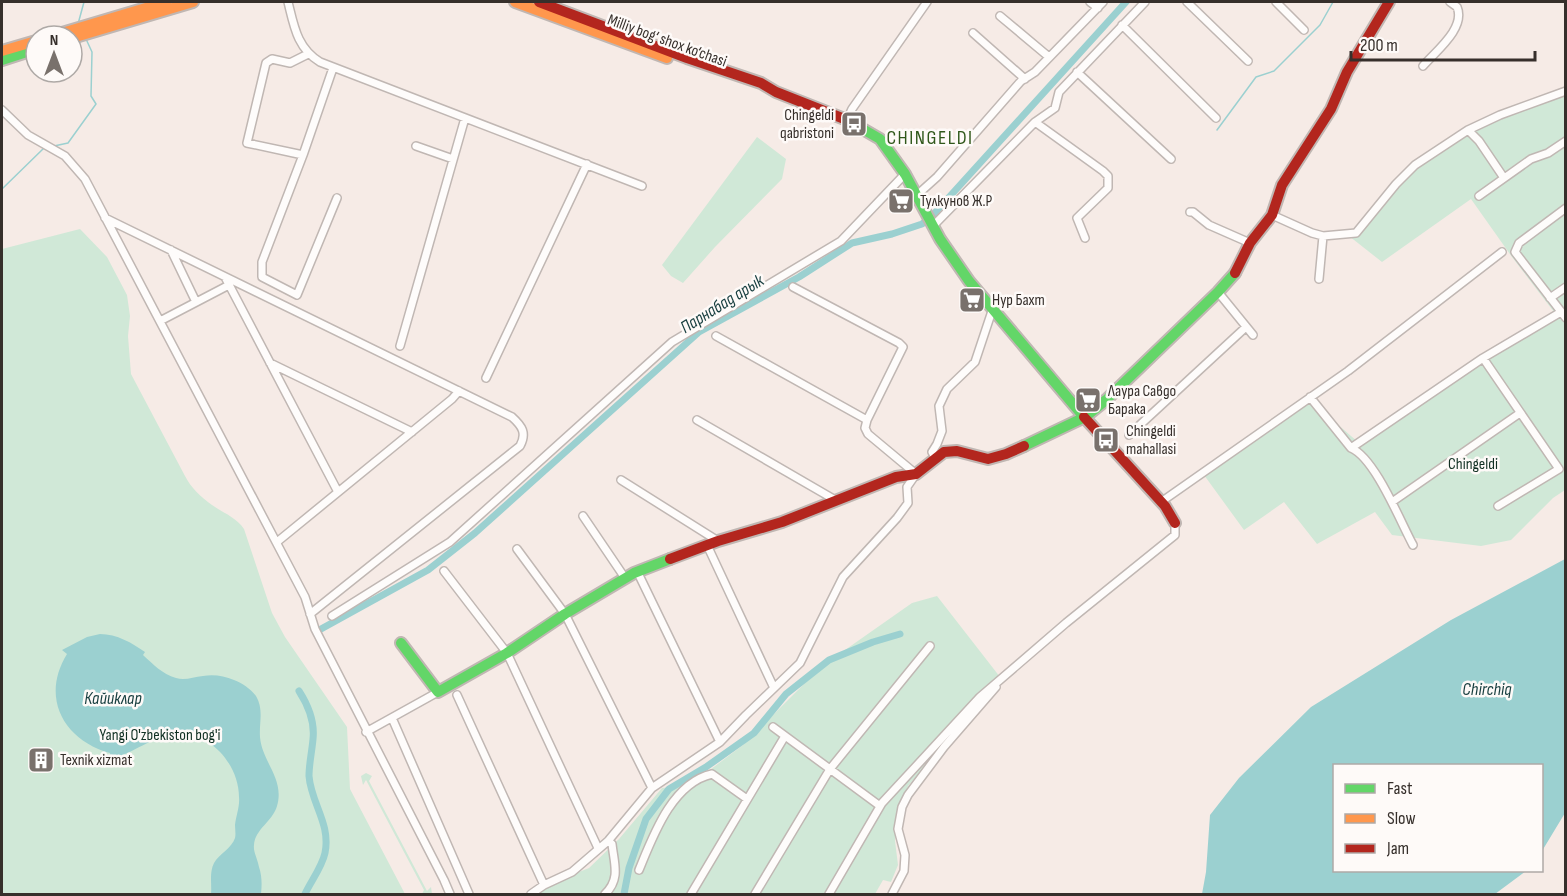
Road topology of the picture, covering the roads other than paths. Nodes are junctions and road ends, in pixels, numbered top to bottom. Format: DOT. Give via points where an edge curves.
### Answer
graph roads {
  1 [pos="166,2"];
  2 [pos="193,2"];
  3 [pos="288,2"];
  4 [pos="515,2"];
  5 [pos="538,2"];
  6 [pos="927,2"];
  7 [pos="1090,2"];
  8 [pos="1145,2"];
  9 [pos="1187,2"];
  10 [pos="1276,2"];
  11 [pos="1389,2"];
  12 [pos="1450,2"];
  13 [pos="1101,4"];
  14 [pos="1000,16"];
  15 [pos="574,19"];
  16 [pos="1122,25"];
  17 [pos="89,29"];
  18 [pos="1304,30"];
  19 [pos="84,31"];
  20 [pos="974,33"];
  21 [pos="24,48"];
  22 [pos="24,50"];
  23 [pos="2,51"];
  24 [pos="18,51"];
  25 [pos="308,54"];
  26 [pos="1049,57"];
  27 [pos="2,60"];
  28 [pos="1248,61"];
  29 [pos="1423,66"];
  30 [pos="333,68"];
  31 [pos="1077,72"];
  32 [pos="1025,79"];
  33 [pos="1566,91"];
  34 [pos="2,110"];
  35 [pos="465,118"];
  36 [pos="1216,118"];
  37 [pos="850,122"];
  38 [pos="1035,122"];
  39 [pos="1468,130"];
  40 [pos="1566,141"];
  41 [pos="416,146"];
  42 [pos="303,156"];
  43 [pos="453,159"];
  44 [pos="1171,159"];
  45 [pos="587,164"];
  46 [pos="905,174"];
  47 [pos="1504,178"];
  48 [pos="642,186"];
  49 [pos="917,195"];
  50 [pos="1479,196"];
  51 [pos="337,198"];
  52 [pos="1566,208"];
  53 [pos="1190,212"];
  54 [pos="1272,215"];
  55 [pos="105,218"];
  56 [pos="933,226"];
  57 [pos="1323,236"];
  58 [pos="1085,238"];
  59 [pos="1250,243"];
  60 [pos="171,250"];
  61 [pos="1502,252"];
  62 [pos="225,277"];
  63 [pos="1319,279"];
  64 [pos="229,285"];
  65 [pos="793,287"];
  66 [pos="1566,287"];
  67 [pos="1218,292"];
  68 [pos="1550,298"];
  69 [pos="196,302"];
  70 [pos="993,308"];
  71 [pos="1563,315"];
  72 [pos="160,321"];
  73 [pos="1246,327"];
  74 [pos="1253,335"];
  75 [pos="716,336"];
  76 [pos="399,346"];
  77 [pos="1483,358"];
  78 [pos="270,363"];
  79 [pos="486,378"];
  80 [pos="459,391"];
  81 [pos="1310,396"];
  82 [pos="1520,413"];
  83 [pos="1085,417"];
  84 [pos="697,420"];
  85 [pos="867,420"];
  86 [pos="412,432"];
  87 [pos="1129,435"];
  88 [pos="1351,448"];
  89 [pos="936,459"];
  90 [pos="916,474"];
  91 [pos="621,480"];
  92 [pos="338,492"];
  93 [pos="837,501"];
  94 [pos="1161,502"];
  95 [pos="1392,502"];
  96 [pos="1498,506"];
  97 [pos="583,516"];
  98 [pos="1175,523"];
  99 [pos="277,542"];
  100 [pos="713,543"];
  101 [pos="1413,545"];
  102 [pos="517,549"];
  103 [pos="444,571"];
  104 [pos="638,571"];
  105 [pos="625,578"];
  106 [pos="310,614"];
  107 [pos="565,614"];
  108 [pos="332,616"];
  109 [pos="401,643"];
  110 [pos="930,646"];
  111 [pos="507,653"];
  112 [pos="1004,675"];
  113 [pos="774,688"];
  114 [pos="438,692"];
  115 [pos="457,695"];
  116 [pos="392,718"];
  117 [pos="772,727"];
  118 [pos="366,732"];
  119 [pos="785,736"];
  120 [pos="720,742"];
  121 [pos="830,769"];
  122 [pos="652,788"];
  123 [pos="747,799"];
  124 [pos="880,806"];
  125 [pos="608,841"];
  126 [pos="598,848"];
  127 [pos="639,870"];
  128 [pos="544,885"];
  129 [pos="450,894"];
  130 [pos="469,894"];
  131 [pos="531,894"];
  132 [pos="605,894"];
  133 [pos="691,894"];
  134 [pos="755,894"];
  135 [pos="830,894"];
  136 [pos="892,894"];
  1 -- 17 [label="street"];
  2 -- 17 [label="street"];
  3 -- 25 [label="street" via="299,41"];
  4 -- 15 [label="street, Milliy bog‘ shox ko‘chasi"];
  5 -- 15 [label="street, Milliy bog‘ shox ko‘chasi"];
  6 -- 37 [label="street" via="852,109"];
  7 -- 13 [label="street"];
  8 -- 16 [label="street"];
  9 -- 28 [label="street"];
  10 -- 18 [label="street"];
  11 -- 54 [label="street" via="1347,72 1331,109 1282,185"];
  12 -- 29 [label="street" via="1457,7 1460,19"];
  13 -- 26 [label="street"];
  14 -- 26 [label="street"];
  15 -- 37 [label="street, Milliy bog‘ shox ko‘chasi" via="761,83"];
  16 -- 31 [label="street"];
  16 -- 36 [label="street"];
  17 -- 19 [label="street"];
  20 -- 32 [label="street"];
  21 -- 24 [label="street"];
  22 -- 24 [label="street"];
  23 -- 24 [label="street"];
  24 -- 27 [label="street"];
  25 -- 30 [label="street"];
  25 -- 42 [label="street" via="290,63 272,59 266,63 247,142"];
  26 -- 32 [label="street"];
  30 -- 35 [label="street"];
  30 -- 42 [label="street"];
  31 -- 38 [label="street" via="1059,92 1055,108"];
  31 -- 44 [label="street"];
  32 -- 49 [label="street"];
  33 -- 39 [label="street"];
  34 -- 55 [label="street" via="28,135 75,166"];
  35 -- 43 [label="street"];
  35 -- 45 [label="street"];
  37 -- 46 [label="street, Milliy bog‘ shox ko‘chasi" via="880,139"];
  38 -- 56 [label="street"];
  38 -- 58 [label="street" via="1108,177 1108,188 1077,218"];
  39 -- 47 [label="street"];
  39 -- 57 [label="street" via="1415,165 1356,232"];
  40 -- 47 [label="street"];
  41 -- 43 [label="street"];
  42 -- 51 [label="street" via="262,262 262,277 297,296"];
  43 -- 76 [label="street"];
  45 -- 48 [label="street"];
  45 -- 79 [label="street"];
  46 -- 49 [label="street, Milliy bog‘ shox ko‘chasi"];
  46 -- 108 [label="street" via="841,241 672,342 450,542"];
  47 -- 50 [label="street"];
  49 -- 56 [label="street, Milliy bog‘ shox ko‘chasi"];
  52 -- 68 [label="street" via="1515,249"];
  53 -- 59 [label="street" via="1216,229"];
  54 -- 57 [label="street"];
  54 -- 59 [label="street"];
  55 -- 60 [label="street"];
  55 -- 72 [label="street"];
  56 -- 70 [label="street, Milliy bog‘ shox ko‘chasi" via="969,281"];
  57 -- 63 [label="street"];
  59 -- 67 [label="street" via="1237,270"];
  60 -- 62 [label="street"];
  60 -- 69 [label="street"];
  61 -- 81 [label="street"];
  62 -- 64 [label="street"];
  62 -- 80 [label="street"];
  64 -- 69 [label="street"];
  64 -- 78 [label="street"];
  65 -- 85 [label="street" via="903,347"];
  66 -- 68 [label="street"];
  67 -- 73 [label="street"];
  67 -- 83 [label="street"];
  68 -- 71 [label="street"];
  69 -- 72 [label="street"];
  70 -- 83 [label="street, Milliy bog‘ shox ko‘chasi"];
  70 -- 89 [label="street" via="975,362 947,389 939,406 942,431 932,452"];
  71 -- 77 [label="street"];
  72 -- 99 [label="street"];
  73 -- 74 [label="street"];
  73 -- 87 [label="street"];
  75 -- 85 [label="street"];
  77 -- 82 [label="street"];
  77 -- 88 [label="street"];
  78 -- 86 [label="street"];
  78 -- 92 [label="street"];
  80 -- 86 [label="street"];
  80 -- 106 [label="street" via="520,424 524,431 520,446"];
  81 -- 88 [label="street"];
  81 -- 94 [label="street"];
  82 -- 95 [label="street"];
  82 -- 96 [label="street" via="1559,469"];
  83 -- 89 [label="street" via="1006,454 988,459 950,450"];
  83 -- 94 [label="street, Milliy bog‘ shox ko‘chasi"];
  84 -- 93 [label="street"];
  85 -- 90 [label="street" via="868,434"];
  86 -- 92 [label="street"];
  88 -- 95 [label="street" via="1367,461"];
  89 -- 90 [label="street"];
  90 -- 93 [label="street" via="896,477"];
  90 -- 113 [label="street" via="907,484 907,506 843,577 800,663"];
  91 -- 100 [label="street"];
  92 -- 99 [label="street"];
  93 -- 100 [label="street"];
  94 -- 98 [label="street, Milliy bog‘ shox ko‘chasi"];
  95 -- 101 [label="street"];
  97 -- 105 [label="street"];
  98 -- 112 [label="street" via="1175,535"];
  99 -- 106 [label="street"];
  100 -- 104 [label="street"];
  100 -- 113 [label="street"];
  102 -- 107 [label="street"];
  103 -- 111 [label="street"];
  104 -- 105 [label="street"];
  104 -- 120 [label="street"];
  105 -- 107 [label="street"];
  106 -- 118 [label="street"];
  107 -- 111 [label="street"];
  107 -- 122 [label="street"];
  109 -- 114 [label="street"];
  110 -- 121 [label="street"];
  111 -- 114 [label="street"];
  111 -- 126 [label="street"];
  112 -- 124 [label="street"];
  112 -- 136 [label="street" via="908,795 898,829 905,855 904,872"];
  113 -- 120 [label="street"];
  114 -- 116 [label="street"];
  115 -- 128 [label="street"];
  116 -- 118 [label="street"];
  116 -- 130 [label="street"];
  117 -- 119 [label="street"];
  118 -- 129 [label="street"];
  119 -- 121 [label="street"];
  119 -- 123 [label="street"];
  120 -- 122 [label="street"];
  121 -- 124 [label="street"];
  121 -- 134 [label="street"];
  122 -- 125 [label="street"];
  123 -- 127 [label="street" via="712,774 682,791 656,827"];
  123 -- 133 [label="street"];
  124 -- 135 [label="street"];
  125 -- 126 [label="street"];
  125 -- 132 [label="street" via="612,844 616,873 613,887"];
  126 -- 128 [label="street" via="572,872"];
  128 -- 131 [label="street"];
}
